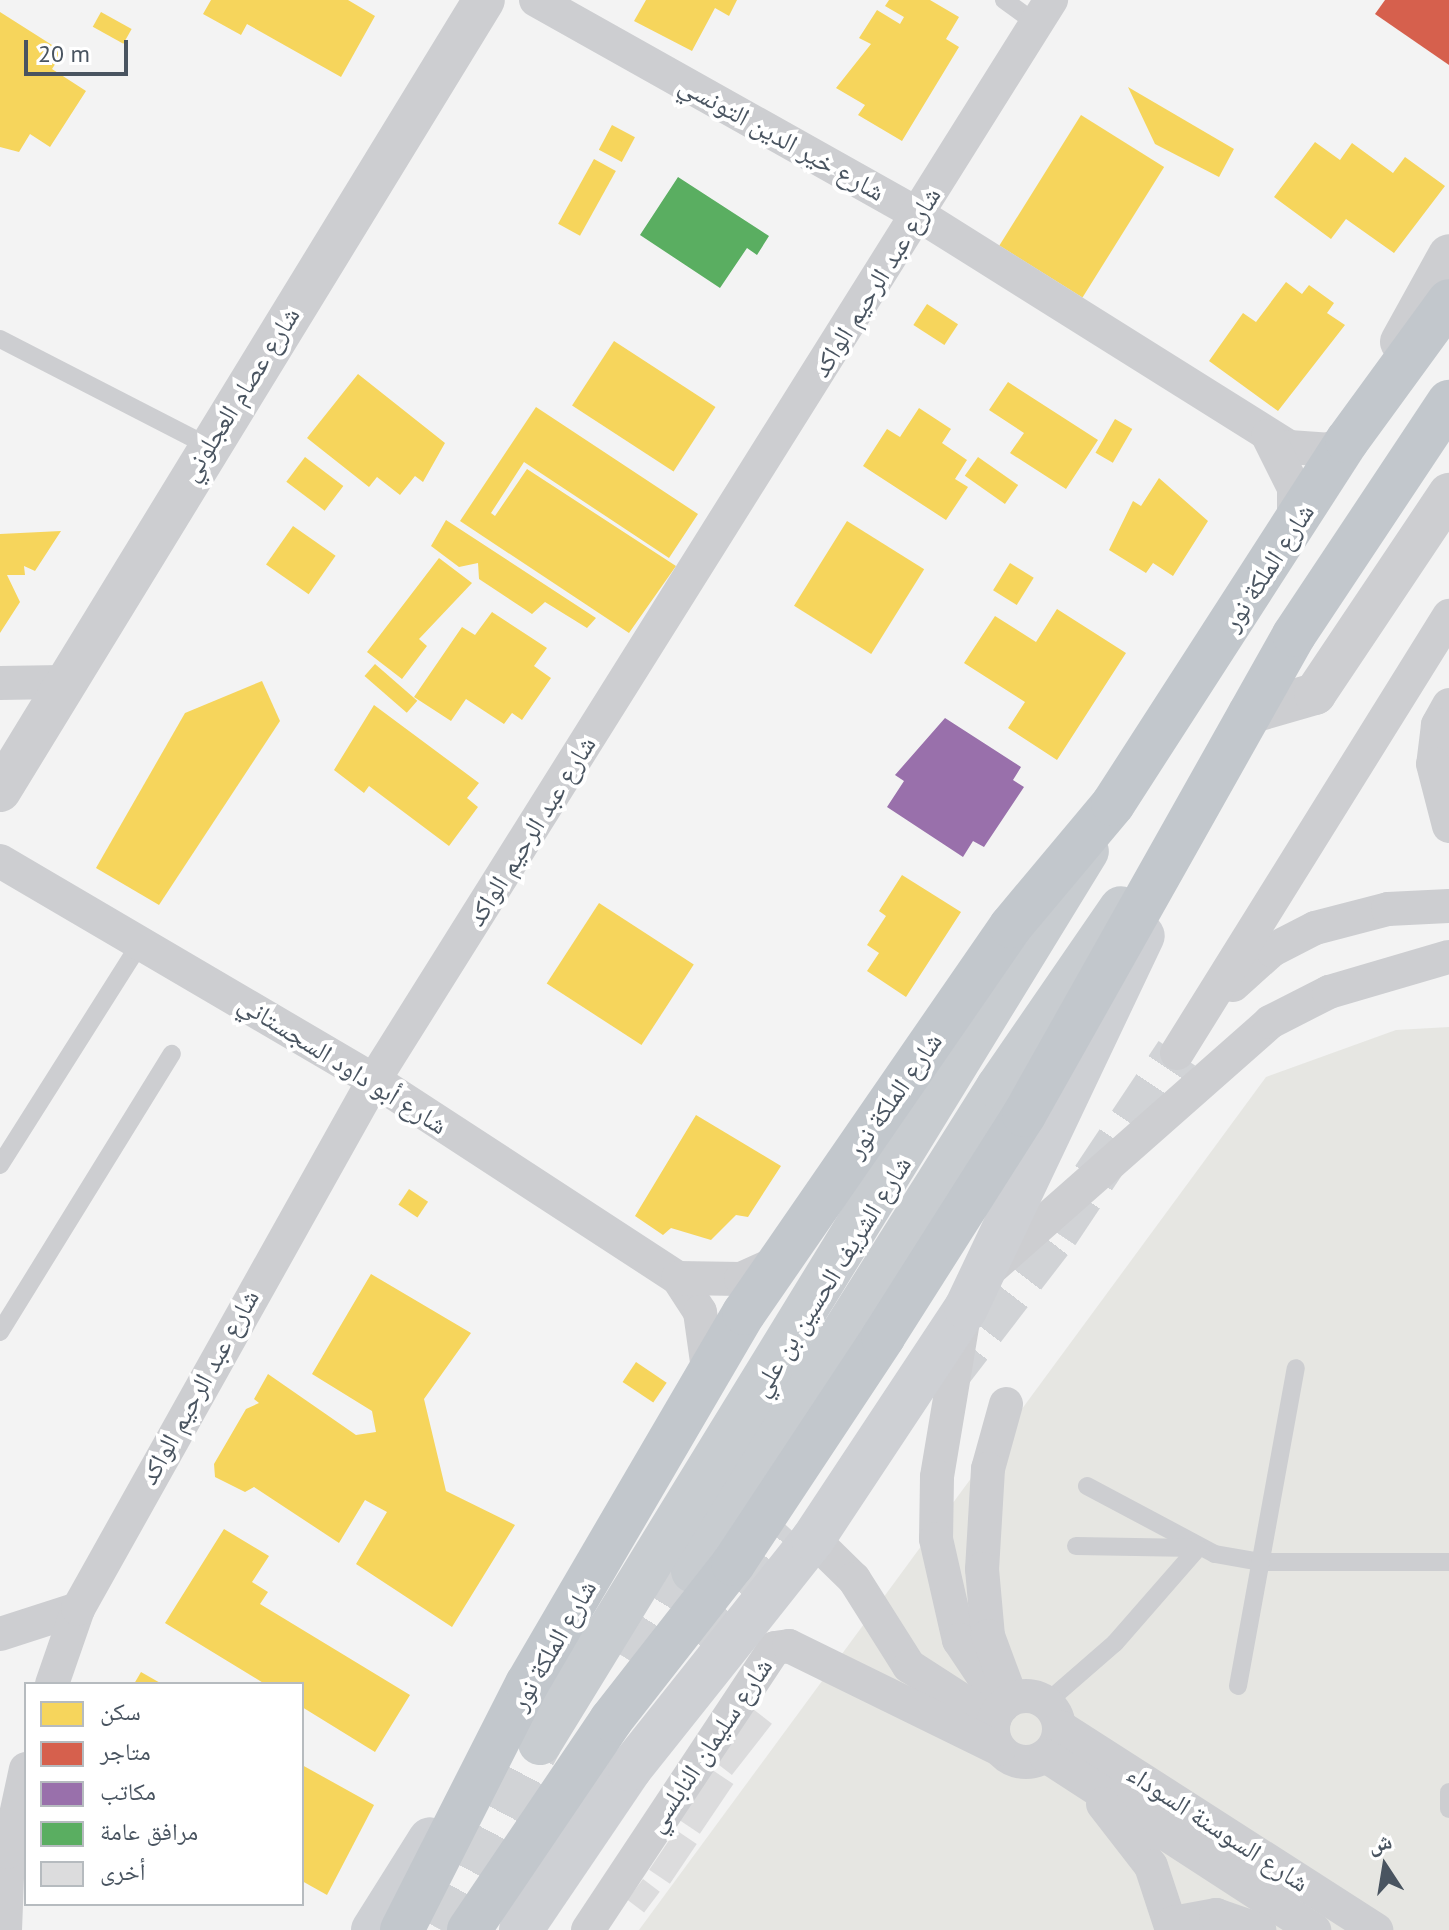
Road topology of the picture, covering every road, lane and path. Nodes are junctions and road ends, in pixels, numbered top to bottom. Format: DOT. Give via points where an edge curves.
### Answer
graph roads {
  1 [pos="484,0"];
  2 [pos="536,0"];
  3 [pos="1004,0"];
  4 [pos="1044,12"];
  5 [pos="919,215"];
  6 [pos="1449,255"];
  7 [pos="1449,301"];
  8 [pos="0,339"];
  9 [pos="1449,402"];
  10 [pos="1268,436"];
  11 [pos="1347,441"];
  12 [pos="208,446"];
  13 [pos="1449,494"];
  14 [pos="1294,527"];
  15 [pos="1449,616"];
  16 [pos="62,682"];
  17 [pos="0,683"];
  18 [pos="1449,705"];
  19 [pos="1249,713"];
  20 [pos="1212,776"];
  21 [pos="0,791"];
  22 [pos="1113,804"];
  23 [pos="1449,826"];
  24 [pos="0,861"];
  25 [pos="1449,906"];
  26 [pos="141,942"];
  27 [pos="1449,957"];
  28 [pos="172,1054"];
  29 [pos="374,1080"];
  30 [pos="0,1165"];
  31 [pos="779,1262"];
  32 [pos="678,1278"];
  33 [pos="975,1290"];
  34 [pos="0,1332"];
  35 [pos="1296,1368"];
  36 [pos="709,1376"];
  37 [pos="1006,1404"];
  38 [pos="1087,1486"];
  39 [pos="813,1539"];
  40 [pos="1076,1546"];
  41 [pos="1198,1548"];
  42 [pos="1261,1562"];
  43 [pos="1449,1562"];
  44 [pos="693,1571"];
  45 [pos="78,1609"];
  46 [pos="0,1634"];
  47 [pos="53,1682"];
  48 [pos="527,1684"];
  49 [pos="1238,1686"];
  50 [pos="1002,1718"];
  51 [pos="1050,1728"];
  52 [pos="540,1743"];
  53 [pos="24,1778"];
  54 [pos="1088,1785"];
  55 [pos="1449,1792"];
  56 [pos="1449,1809"];
  57 [pos="1173,1927"];
  58 [pos="5,1930"];
  59 [pos="373,1930"];
  60 [pos="402,1930"];
  61 [pos="469,1930"];
  62 [pos="521,1930"];
  63 [pos="588,1930"];
  64 [pos="1259,1930"];
  65 [pos="1314,1930"];
  66 [pos="1376,1930"];
  1 -- 12 [label="street, شارع عصام العجلوني"];
  2 -- 5 [label="street, شارع خير الدين التونسي"];
  3 -- 4 [label="lane"];
  4 -- 5 [label="street, شارع عبد الرحيم الواكد"];
  5 -- 10 [label="street, شارع خير الدين التونسي"];
  5 -- 29 [label="street, شارع عبد الرحيم الواكد"];
  6 -- 11 [label="street"];
  7 -- 11 [label="highway, شارع الملكة نور"];
  8 -- 12 [label="lane"];
  9 -- 19 [label="highway"];
  10 -- 11 [label="street, شارع خير الدين التونسي" via="1289,447 1328,450"];
  10 -- 14 [label="street" via="1294,488"];
  11 -- 14 [label="highway, شارع الملكة نور"];
  12 -- 16 [label="street, شارع عصام العجلوني"];
  13 -- 19 [label="street" via="1315,694"];
  14 -- 22 [label="highway, شارع الملكة نور"];
  15 -- 25 [label="street" via="1177,1053 1231,986 1272,950 1353,915"];
  16 -- 17 [label="street"];
  16 -- 21 [label="street, شارع عصام العجلوني"];
  18 -- 23 [label="street" via="1438,725 1433,764"];
  19 -- 20 [label="highway"];
  20 -- 33 [label="main road" via="1077,1087"];
  20 -- 44 [label="main road, شارع الشريف الحسين بن علي" via="998,1087"];
  20 -- 61 [label="highway" via="996,1156 733,1564 611,1720"];
  22 -- 31 [label="highway, شارع الملكة نور" via="1011,926"];
  22 -- 52 [label="main road, شارع الشريف الحسين بن علي" via="1034,948"];
  24 -- 26 [label="street, شارع أبو داود السجستاني"];
  26 -- 29 [label="street, شارع أبو داود السجستاني"];
  26 -- 30 [label="lane"];
  27 -- 33 [label="street" via="1329,992 1270,1022"];
  28 -- 34 [label="lane"];
  29 -- 32 [label="street, شارع أبو داود السجستاني"];
  29 -- 45 [label="street, شارع عبد الرحيم الواكد"];
  31 -- 32 [label="street" via="741,1279"];
  31 -- 36 [label="highway, شارع الملكة نور"];
  32 -- 36 [label="street" via="700,1312"];
  33 -- 39 [label="main road"];
  33 -- 50 [label="street" via="937,1477 936,1539 959,1640"];
  35 -- 42 [label="lane"];
  36 -- 48 [label="highway, شارع الملكة نور"];
  37 -- 50 [label="street" via="988,1469 982,1569"];
  38 -- 41 [label="lane"];
  39 -- 50 [label="street" via="854,1579 909,1666"];
  39 -- 62 [label="main road" via="630,1769"];
  40 -- 41 [label="lane"];
  41 -- 42 [label="lane"];
  41 -- 51 [label="lane"];
  42 -- 43 [label="lane"];
  42 -- 49 [label="lane"];
  45 -- 46 [label="street"];
  45 -- 47 [label="street, شارع عبد الرحيم الواكد"];
  48 -- 59 [label="main road"];
  48 -- 60 [label="highway, شارع الملكة نور"];
  50 -- 51 [label="street"];
  50 -- 51 [label="street" via="1016,1761"];
  50 -- 63 [label="street, شارع سليمان النابلسي" via="789,1646 775,1648"];
  51 -- 54 [label="street, شارع السوسنة السوداء"];
  51 -- 66 [label="street, شارع السوسنة السوداء"];
  53 -- 58 [label="street" via="8,1852"];
  54 -- 57 [label="street" via="1151,1866"];
  54 -- 65 [label="street, شارع السوسنة السوداء"];
  55 -- 56 [label="lane"];
  57 -- 64 [label="street" via="1216,1915"];
}
